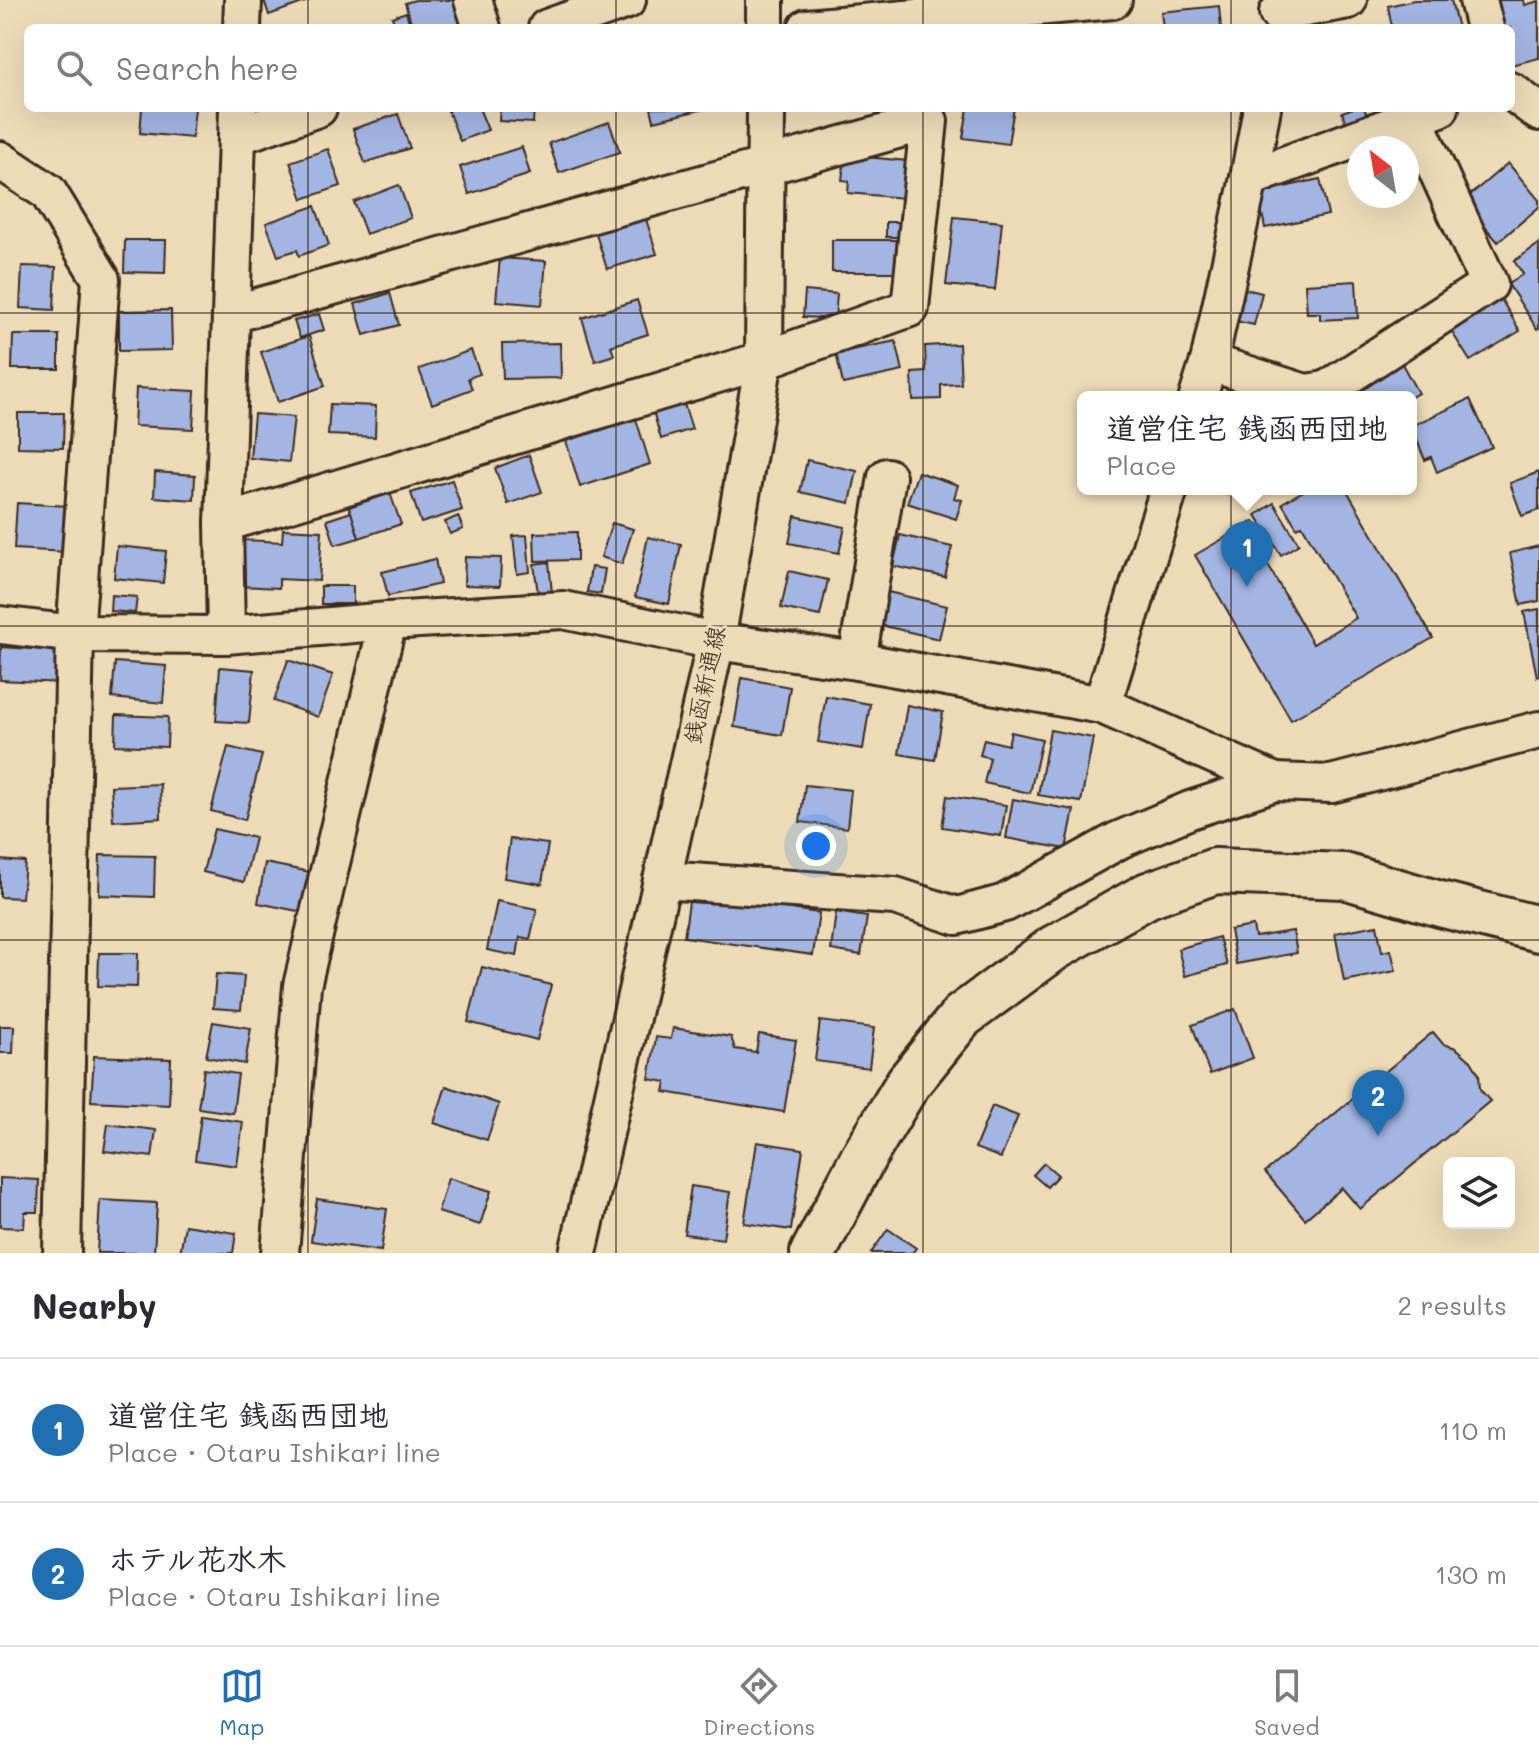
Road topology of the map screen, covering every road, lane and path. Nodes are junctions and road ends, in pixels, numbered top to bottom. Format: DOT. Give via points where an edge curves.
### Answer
graph roads {
  1 [pos="243,0"];
  2 [pos="473,0"];
  3 [pos="627,0"];
  4 [pos="765,0"];
  5 [pos="1113,0"];
  6 [pos="1348,0"];
  7 [pos="1478,0"];
  8 [pos="1041,3"];
  9 [pos="1265,8"];
  10 [pos="242,24"];
  11 [pos="481,24"];
  12 [pos="558,24"];
  13 [pos="765,24"];
  14 [pos="844,24"];
  15 [pos="1484,24"];
  16 [pos="1515,94"];
  17 [pos="295,112"];
  18 [pos="766,112"];
  19 [pos="1261,112"];
  20 [pos="1539,112"];
  21 [pos="1427,113"];
  22 [pos="238,122"];
  23 [pos="0,160"];
  24 [pos="766,166"];
  25 [pos="1249,178"];
  26 [pos="232,314"];
  27 [pos="764,360"];
  28 [pos="1209,362"];
  29 [pos="1200,391"];
  30 [pos="1299,391"];
  31 [pos="1319,391"];
  32 [pos="887,477"];
  33 [pos="1167,495"];
  34 [pos="224,523"];
  35 [pos="388,621"];
  36 [pos="0,625"];
  37 [pos="75,634"];
  38 [pos="226,635"];
  39 [pos="716,641"];
  40 [pos="857,661"];
  41 [pos="1102,705"];
  42 [pos="1539,730"];
  43 [pos="1275,782"];
  44 [pos="662,880"];
  45 [pos="1539,929"];
  46 [pos="62,1253"];
  47 [pos="280,1253"];
  48 [pos="578,1253"];
  49 [pos="813,1253"];
  1 -- 10 [label="street"];
  2 -- 11 [label="street"];
  3 -- 12 [label="street"];
  4 -- 13 [label="street"];
  5 -- 8 [label="street"];
  6 -- 9 [label="street"];
  7 -- 15 [label="street"];
  8 -- 14 [label="street"];
  16 -- 20 [label="street"];
  17 -- 22 [label="street"];
  18 -- 24 [label="street, 銭函新通線"];
  19 -- 25 [label="street"];
  21 -- 25 [label="street"];
  21 -- 31 [label="street" via="1489,284"];
  22 -- 26 [label="street"];
  23 -- 37 [label="street" via="48,192 101,279"];
  24 -- 26 [label="street"];
  24 -- 27 [label="street, 銭函新通線"];
  24 -- 27 [label="street" via="929,121 910,308"];
  25 -- 28 [label="street"];
  26 -- 34 [label="street"];
  27 -- 34 [label="street"];
  27 -- 39 [label="street, 銭函新通線"];
  28 -- 29 [label="street"];
  28 -- 30 [label="street"];
  32 -- 40 [label="street"];
  33 -- 41 [label="street"];
  34 -- 38 [label="street"];
  35 -- 38 [label="street"];
  35 -- 39 [label="street" via="563,610"];
  35 -- 47 [label="street" via="302,986"];
  36 -- 37 [label="street"];
  37 -- 38 [label="street"];
  37 -- 46 [label="street"];
  39 -- 40 [label="street"];
  39 -- 44 [label="street, 銭函新通線"];
  40 -- 41 [label="street"];
  41 -- 43 [label="street"];
  42 -- 43 [label="street" via="1331,784"];
  43 -- 44 [label="street" via="1133,834 1005,903 957,916 895,896"];
  44 -- 48 [label="street, 銭函新通線"];
  45 -- 49 [label="main road" via="1344,876 1215,871 1148,895 1054,948 962,1016 908,1083"];
}
